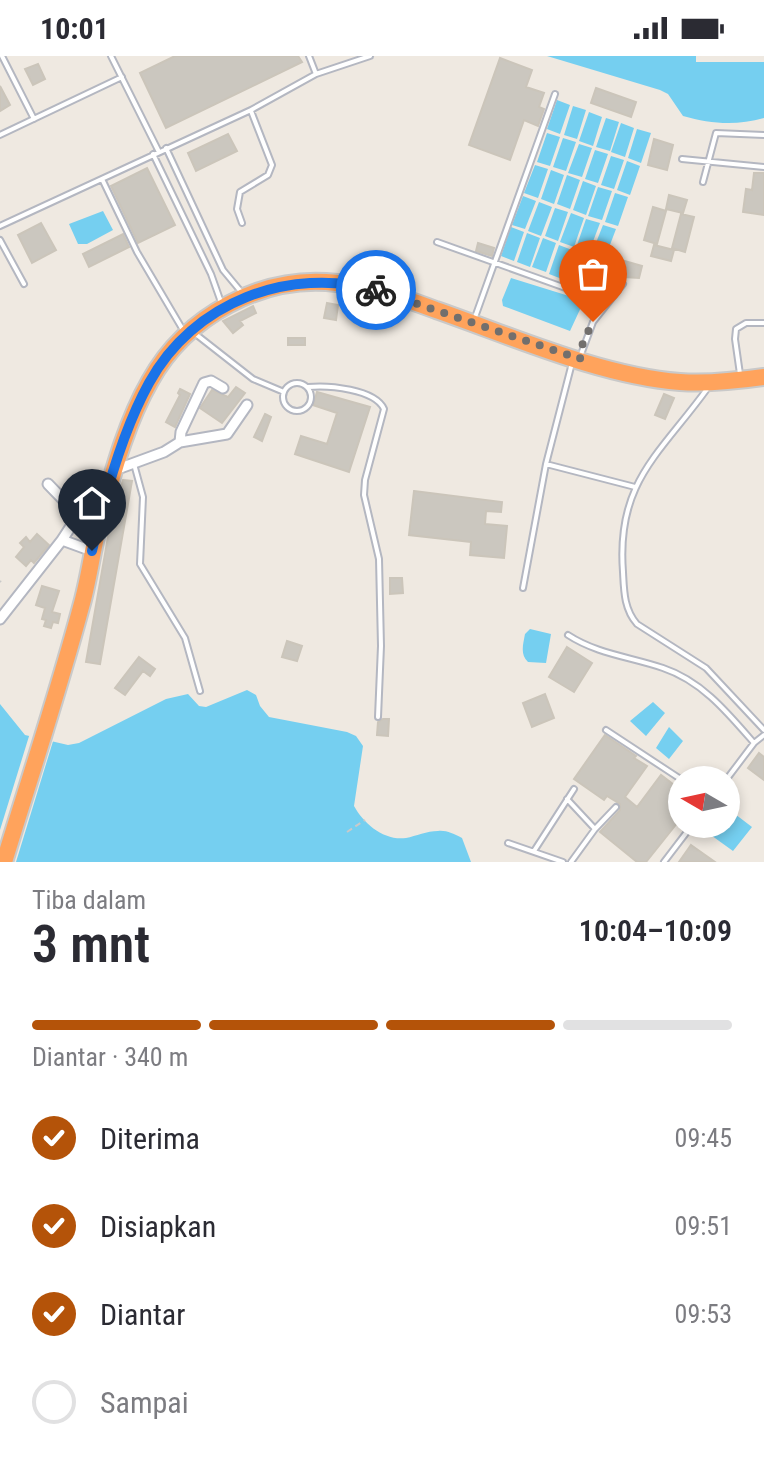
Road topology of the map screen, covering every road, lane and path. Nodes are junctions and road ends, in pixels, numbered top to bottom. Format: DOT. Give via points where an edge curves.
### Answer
graph roads {
  1 [pos="2,56"];
  2 [pos="111,56"];
  3 [pos="309,56"];
  4 [pos="370,56"];
  5 [pos="316,74"];
  6 [pos="122,77"];
  7 [pos="555,94"];
  8 [pos="251,110"];
  9 [pos="34,119"];
  10 [pos="0,135"];
  11 [pos="764,135"];
  12 [pos="166,148"];
  13 [pos="156,153"];
  14 [pos="682,159"];
  15 [pos="708,163"];
  16 [pos="764,167"];
  17 [pos="102,178"];
  18 [pos="703,182"];
  19 [pos="242,223"];
  20 [pos="0,226"];
  21 [pos="0,240"];
  22 [pos="437,242"];
  23 [pos="495,263"];
  24 [pos="223,270"];
  25 [pos="211,274"];
  26 [pos="24,284"];
  27 [pos="623,284"];
  28 [pos="588,296"];
  29 [pos="246,297"];
  30 [pos="222,307"];
  31 [pos="473,323"];
  32 [pos="764,323"];
  33 [pos="189,333"];
  34 [pos="576,358"];
  35 [pos="764,377"];
  36 [pos="741,380"];
  37 [pos="710,383"];
  38 [pos="308,387"];
  39 [pos="223,388"];
  40 [pos="284,392"];
  41 [pos="247,405"];
  42 [pos="180,442"];
  43 [pos="134,464"];
  44 [pos="546,464"];
  45 [pos="115,470"];
  46 [pos="48,484"];
  47 [pos="635,487"];
  48 [pos="62,540"];
  49 [pos="92,551"];
  50 [pos="523,588"];
  51 [pos="0,619"];
  52 [pos="568,635"];
  53 [pos="200,691"];
  54 [pos="378,717"];
  55 [pos="606,730"];
  56 [pos="764,732"];
  57 [pos="754,743"];
  58 [pos="737,766"];
  59 [pos="668,771"];
  60 [pos="574,789"];
  61 [pos="567,799"];
  62 [pos="616,807"];
  63 [pos="365,820"];
  64 [pos="595,829"];
  65 [pos="347,832"];
  66 [pos="682,838"];
  67 [pos="508,843"];
  68 [pos="534,851"];
  69 [pos="4,862"];
  70 [pos="563,862"];
  71 [pos="571,862"];
  72 [pos="664,862"];
  1 -- 9 [label="lane"];
  2 -- 6 [label="lane"];
  3 -- 5 [label="lane"];
  4 -- 5 [label="lane"];
  5 -- 8 [label="lane"];
  6 -- 9 [label="lane"];
  6 -- 13 [label="lane"];
  7 -- 23 [label="lane"];
  8 -- 12 [label="lane"];
  8 -- 19 [label="lane" via="272,165 268,175 240,192 237,209"];
  9 -- 10 [label="lane"];
  11 -- 15 [label="lane" via="718,132"];
  12 -- 13 [label="lane"];
  12 -- 24 [label="lane"];
  13 -- 17 [label="lane"];
  13 -- 25 [label="lane"];
  14 -- 15 [label="lane"];
  15 -- 16 [label="lane"];
  15 -- 18 [label="lane"];
  17 -- 20 [label="lane"];
  17 -- 33 [label="lane" via="137,252"];
  21 -- 26 [label="lane"];
  22 -- 23 [label="lane"];
  23 -- 28 [label="lane"];
  23 -- 31 [label="lane"];
  24 -- 25 [label="lane"];
  24 -- 29 [label="lane"];
  25 -- 30 [label="lane"];
  27 -- 34 [label="lane" via="593,322"];
  29 -- 30 [label="highway"];
  29 -- 31 [label="highway" via="289,284 335,282 394,295"];
  30 -- 33 [label="highway"];
  31 -- 34 [label="highway"];
  32 -- 36 [label="lane" via="736,329"];
  33 -- 40 [label="lane" via="253,379"];
  33 -- 45 [label="highway" via="150,380"];
  34 -- 37 [label="highway" via="651,378"];
  34 -- 44 [label="lane"];
  35 -- 36 [label="highway"];
  36 -- 37 [label="highway"];
  37 -- 47 [label="lane"];
  38 -- 40 [label="lane" via="295,383"];
  38 -- 40 [label="lane" via="311,401 302,410 286,405"];
  38 -- 54 [label="lane" via="351,390 378,400 384,409 364,495 379,559"];
  39 -- 42 [label="street" via="204,383"];
  41 -- 42 [label="street" via="227,434"];
  42 -- 43 [label="street"];
  43 -- 45 [label="street"];
  43 -- 53 [label="lane" via="143,497 140,564 185,638"];
  44 -- 47 [label="lane"];
  44 -- 50 [label="lane"];
  45 -- 49 [label="highway"];
  46 -- 48 [label="street" via="76,516"];
  47 -- 56 [label="lane" via="621,549 631,618 706,668"];
  48 -- 49 [label="street"];
  48 -- 51 [label="street"];
  49 -- 69 [label="highway" via="66,662"];
  52 -- 57 [label="lane" via="692,682 718,701"];
  55 -- 59 [label="lane"];
  56 -- 57 [label="lane"];
  57 -- 58 [label="lane"];
  60 -- 61 [label="lane"];
  61 -- 64 [label="lane"];
  61 -- 68 [label="lane"];
  62 -- 64 [label="lane"];
  63 -- 65 [label="path"];
  64 -- 71 [label="lane"];
  66 -- 72 [label="lane"];
  67 -- 68 [label="lane"];
  68 -- 70 [label="lane"];
}
